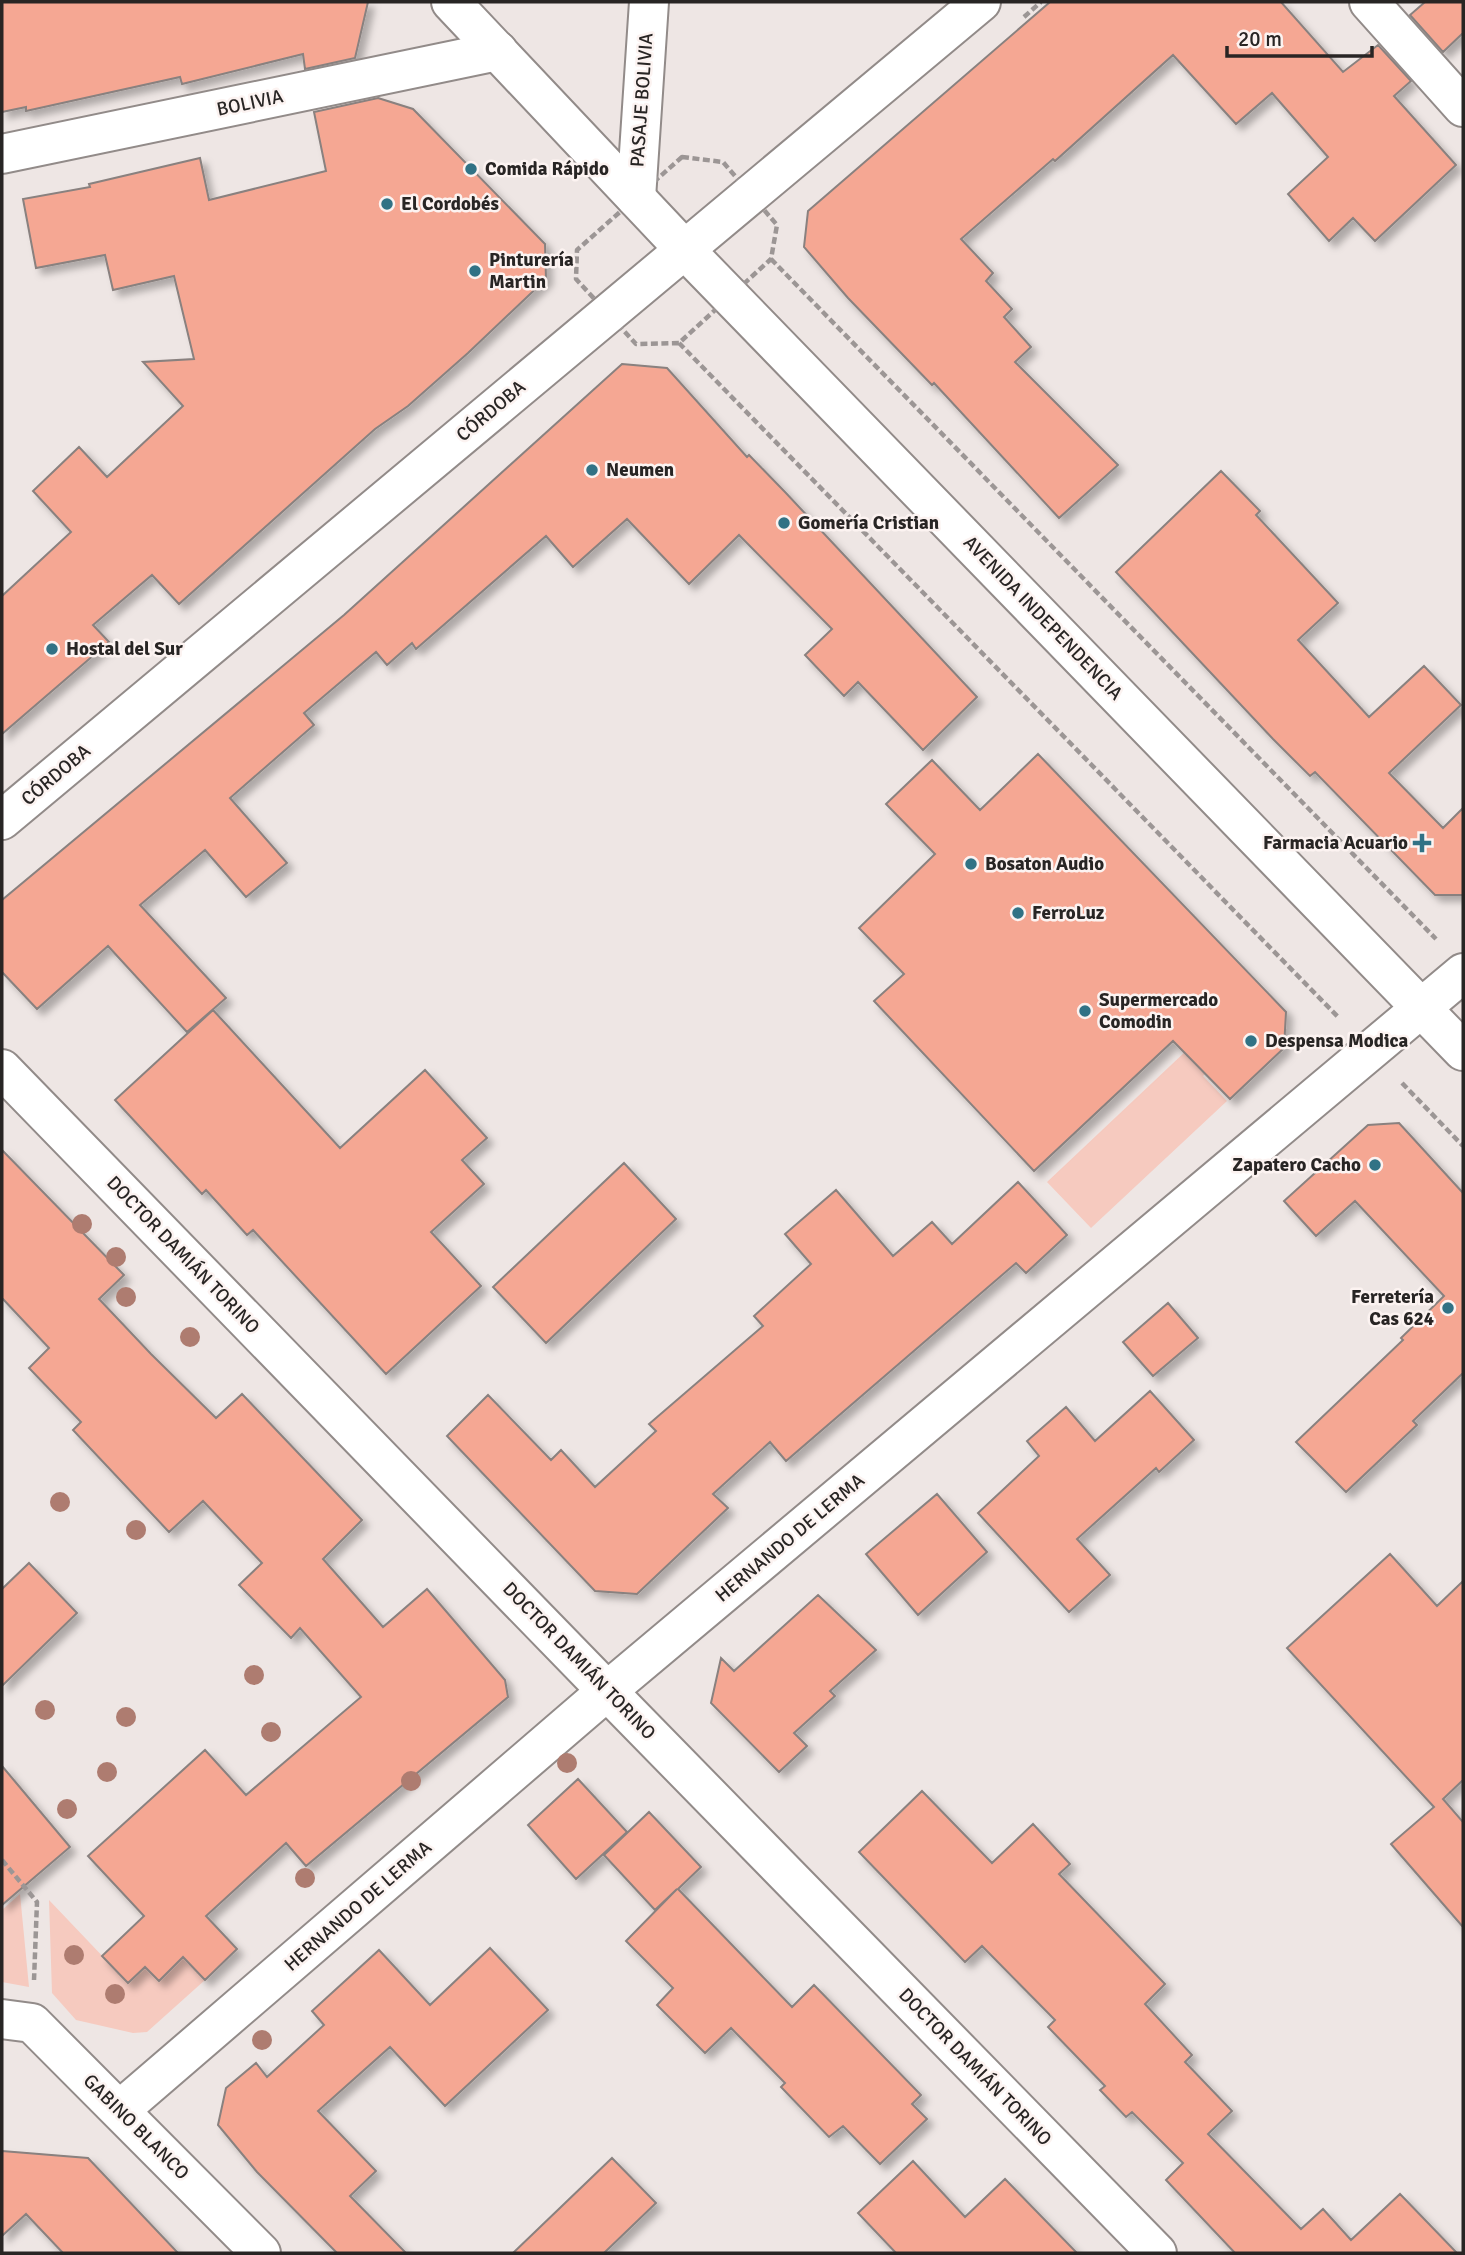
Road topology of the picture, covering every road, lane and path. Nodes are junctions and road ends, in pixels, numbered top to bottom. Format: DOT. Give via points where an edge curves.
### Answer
graph roads {
  1 [pos="451,2"];
  2 [pos="649,2"];
  3 [pos="981,2"];
  4 [pos="1369,2"];
  5 [pos="498,51"];
  6 [pos="1463,107"];
  7 [pos="2,154"];
  8 [pos="751,194"];
  9 [pos="636,198"];
  10 [pos="685,250"];
  11 [pos="771,259"];
  12 [pos="731,297"];
  13 [pos="609,313"];
  14 [pos="679,343"];
  15 [pos="2,820"];
  16 [pos="1437,940"];
  17 [pos="1463,973"];
  18 [pos="1421,1007"];
  19 [pos="1340,1018"];
  20 [pos="1463,1051"];
  21 [pos="2,1069"];
  22 [pos="1402,1083"];
  23 [pos="1463,1146"];
  24 [pos="607,1691"];
  25 [pos="2,1860"];
  26 [pos="17,2021"];
  27 [pos="121,2109"];
  28 [pos="260,2253"];
  29 [pos="1157,2253"];
  1 -- 5 [label="main road, AVENIDA INDEPENDENCIA"];
  2 -- 9 [label="main road, PASAJE BOLIVIA"];
  3 -- 8 [label="main road, CÓRDOBA"];
  4 -- 6 [label="main road"];
  5 -- 7 [label="main road, BOLIVIA"];
  5 -- 9 [label="main road, AVENIDA INDEPENDENCIA"];
  8 -- 9 [label="path" via="723,162 682,157"];
  8 -- 10 [label="main road, CÓRDOBA"];
  9 -- 10 [label="main road, AVENIDA INDEPENDENCIA"];
  9 -- 13 [label="path" via="577,250 576,279"];
  10 -- 12 [label="main road, AVENIDA INDEPENDENCIA"];
  10 -- 13 [label="main road, CÓRDOBA"];
  11 -- 16 [label="path"];
  12 -- 14 [label="path"];
  12 -- 18 [label="main road, AVENIDA INDEPENDENCIA"];
  13 -- 14 [label="path" via="636,344"];
  13 -- 15 [label="main road, CÓRDOBA"];
  14 -- 19 [label="path"];
  17 -- 18 [label="main road, HERNANDO DE LERMA"];
  18 -- 20 [label="main road, AVENIDA INDEPENDENCIA"];
  18 -- 24 [label="main road, HERNANDO DE LERMA"];
  21 -- 24 [label="main road, DOCTOR DAMIÁN TORINO"];
  22 -- 23 [label="path"];
  24 -- 27 [label="main road, HERNANDO DE LERMA"];
  24 -- 29 [label="main road, DOCTOR DAMIÁN TORINO"];
  25 -- 26 [label="path" via="37,1902"];
  26 -- 27 [label="main road, GABINO BLANCO"];
  27 -- 28 [label="main road, GABINO BLANCO"];
}
